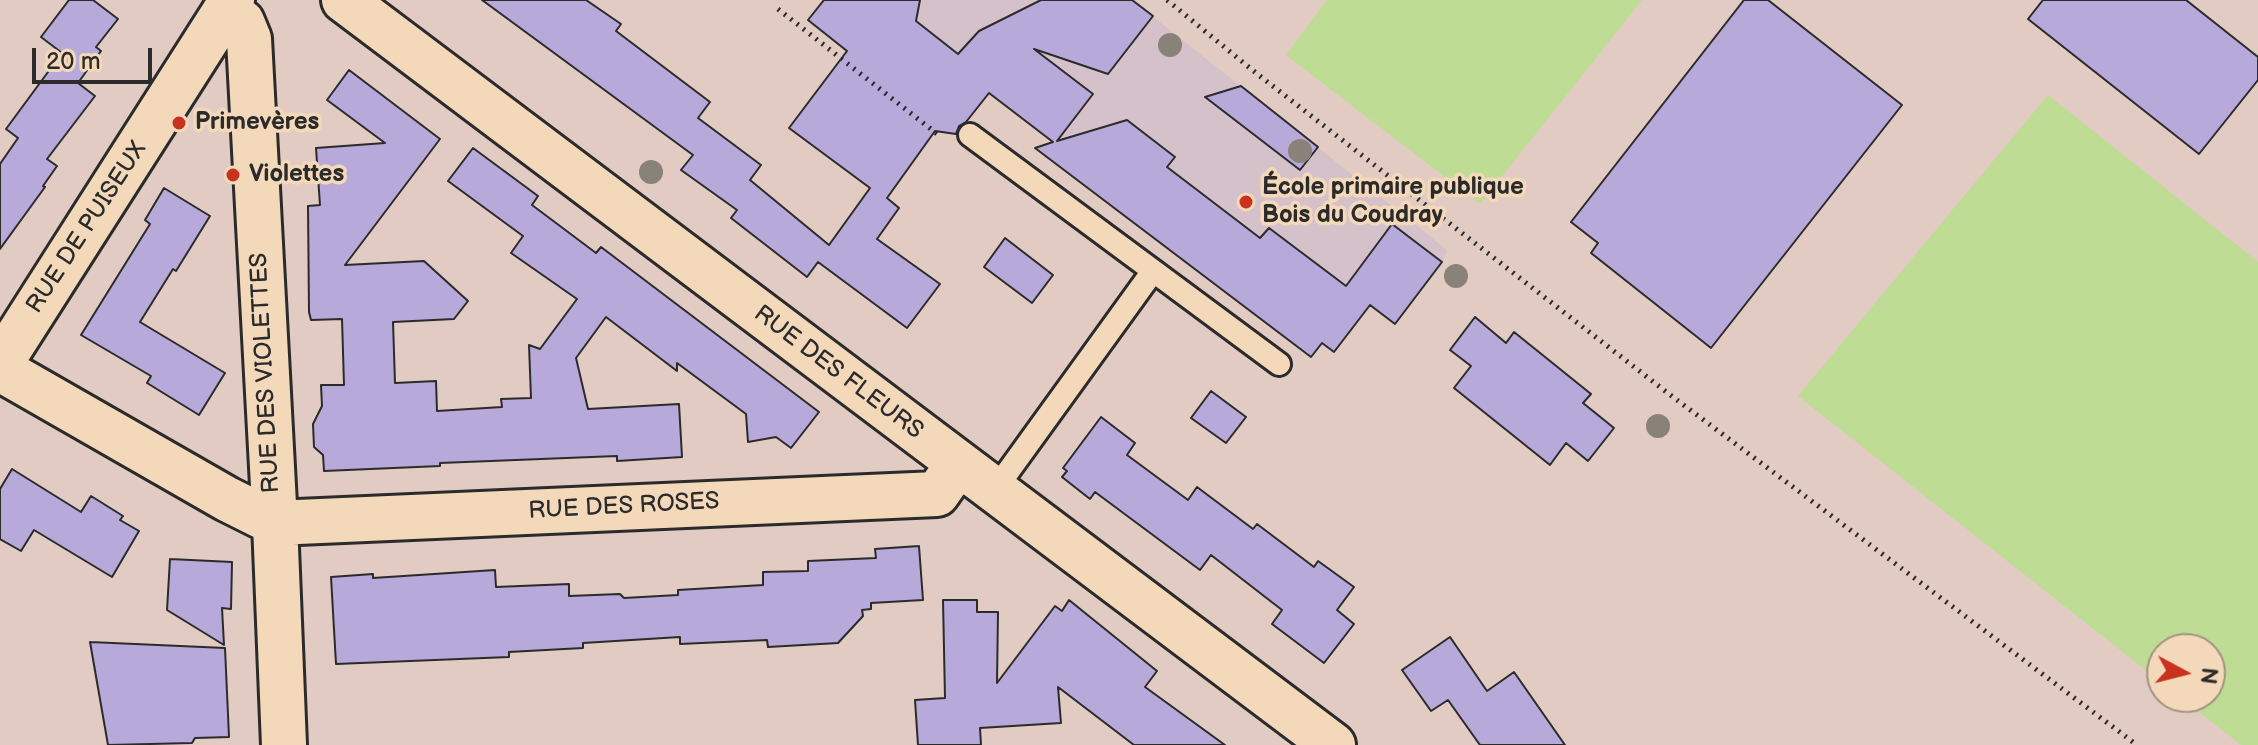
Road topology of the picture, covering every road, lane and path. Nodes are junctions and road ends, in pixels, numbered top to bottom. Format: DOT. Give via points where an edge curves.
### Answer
graph roads {
  1 [pos="344,0"];
  2 [pos="1167,0"];
  3 [pos="228,6"];
  4 [pos="778,9"];
  5 [pos="970,135"];
  6 [pos="1153,271"];
  7 [pos="1279,364"];
  8 [pos="0,366"];
  9 [pos="958,464"];
  10 [pos="994,491"];
  11 [pos="275,523"];
  12 [pos="284,745"];
  13 [pos="1333,745"];
  14 [pos="2137,745"];
  1 -- 9 [label="street, RUE DES FLEURS"];
  2 -- 14 [label="path" via="1669,394"];
  3 -- 8 [label="street, RUE DE PUISEUX"];
  3 -- 11 [label="street, RUE DES VIOLETTES" via="249,39"];
  4 -- 5 [label="path" via="948,143"];
  5 -- 6 [label="lane"];
  6 -- 7 [label="lane"];
  6 -- 10 [label="lane"];
  8 -- 11 [label="street"];
  9 -- 10 [label="street, RUE DES FLEURS"];
  9 -- 11 [label="street, RUE DES ROSES" via="937,494"];
  10 -- 13 [label="street, RUE DES FLEURS"];
  11 -- 12 [label="street, RUE DES VIOLETTES"];
}
